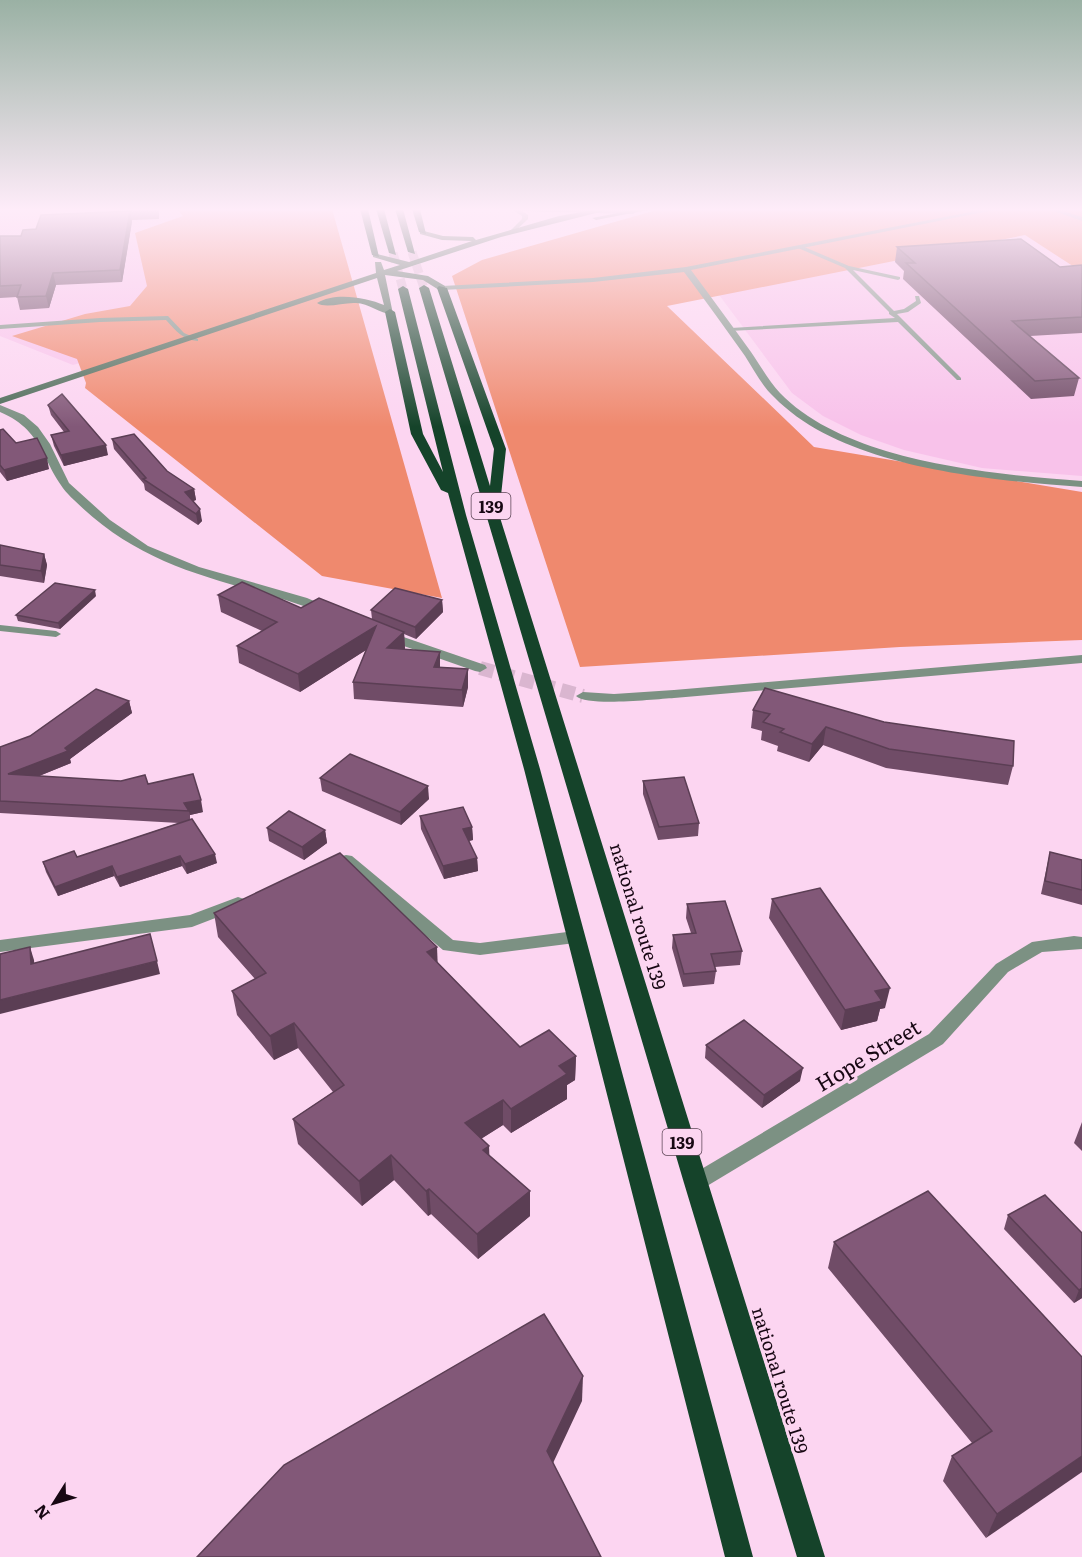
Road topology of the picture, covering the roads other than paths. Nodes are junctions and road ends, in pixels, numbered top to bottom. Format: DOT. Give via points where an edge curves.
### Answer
graph roads {
  1 [pos="371,282"];
  2 [pos="373,282"];
  3 [pos="383,282"];
  4 [pos="420,282"];
  5 [pos="435,282"];
  6 [pos="535,282"];
  7 [pos="695,282"];
  8 [pos="861,282"];
  9 [pos="440,283"];
  10 [pos="424,288"];
  11 [pos="403,289"];
  12 [pos="917,297"];
  13 [pos="321,303"];
  14 [pos="390,312"];
  15 [pos="891,313"];
  16 [pos="899,321"];
  17 [pos="0,327"];
  18 [pos="730,330"];
  19 [pos="193,339"];
  20 [pos="959,379"];
  21 [pos="0,401"];
  22 [pos="0,408"];
  23 [pos="1082,484"];
  24 [pos="494,513"];
  25 [pos="460,515"];
  26 [pos="339,614"];
  27 [pos="0,628"];
  28 [pos="377,631"];
  29 [pos="56,634"];
  30 [pos="1082,659"];
  31 [pos="480,668"];
  32 [pos="583,696"];
  33 [pos="324,869"];
  34 [pos="258,895"];
  35 [pos="575,937"];
  36 [pos="1082,943"];
  37 [pos="0,946"];
  38 [pos="694,1183"];
  39 [pos="739,1557"];
  40 [pos="811,1557"];
  1 -- 19 [label="main road"];
  2 -- 13 [label="main road"];
  3 -- 14 [label="main road"];
  4 -- 9 [label="main road"];
  5 -- 9 [label="main road"];
  6 -- 9 [label="street"];
  7 -- 18 [label="street"];
  8 -- 15 [label="lane"];
  9 -- 24 [label="highway" via="500,449"];
  10 -- 24 [label="highway, national route 139 / 139"];
  11 -- 25 [label="highway, 139"];
  12 -- 15 [label="lane" via="919,302 906,312"];
  13 -- 14 [label="main road" via="361,300 382,305"];
  13 -- 19 [label="main road"];
  14 -- 25 [label="highway" via="417,434"];
  15 -- 16 [label="lane"];
  16 -- 18 [label="lane"];
  16 -- 20 [label="lane"];
  17 -- 19 [label="lane" via="168,318 182,334"];
  18 -- 23 [label="street" via="778,396 806,419 851,441 914,462 979,475"];
  19 -- 21 [label="main road"];
  22 -- 26 [label="street" via="28,421 43,439 64,484 120,533 148,551 206,575 301,599"];
  24 -- 38 [label="highway, national route 139 / 139"];
  25 -- 35 [label="highway, 139"];
  27 -- 29 [label="lane"];
  28 -- 31 [label="street"];
  30 -- 32 [label="street" via="674,694"];
  33 -- 35 [label="street" via="346,860 449,946 480,949"];
  34 -- 37 [label="street" via="192,921"];
  35 -- 39 [label="highway, 139"];
  36 -- 38 [label="street, Hope Street" via="1038,946 1002,968 936,1039"];
  38 -- 40 [label="highway, national route 139 / 139"];
}
